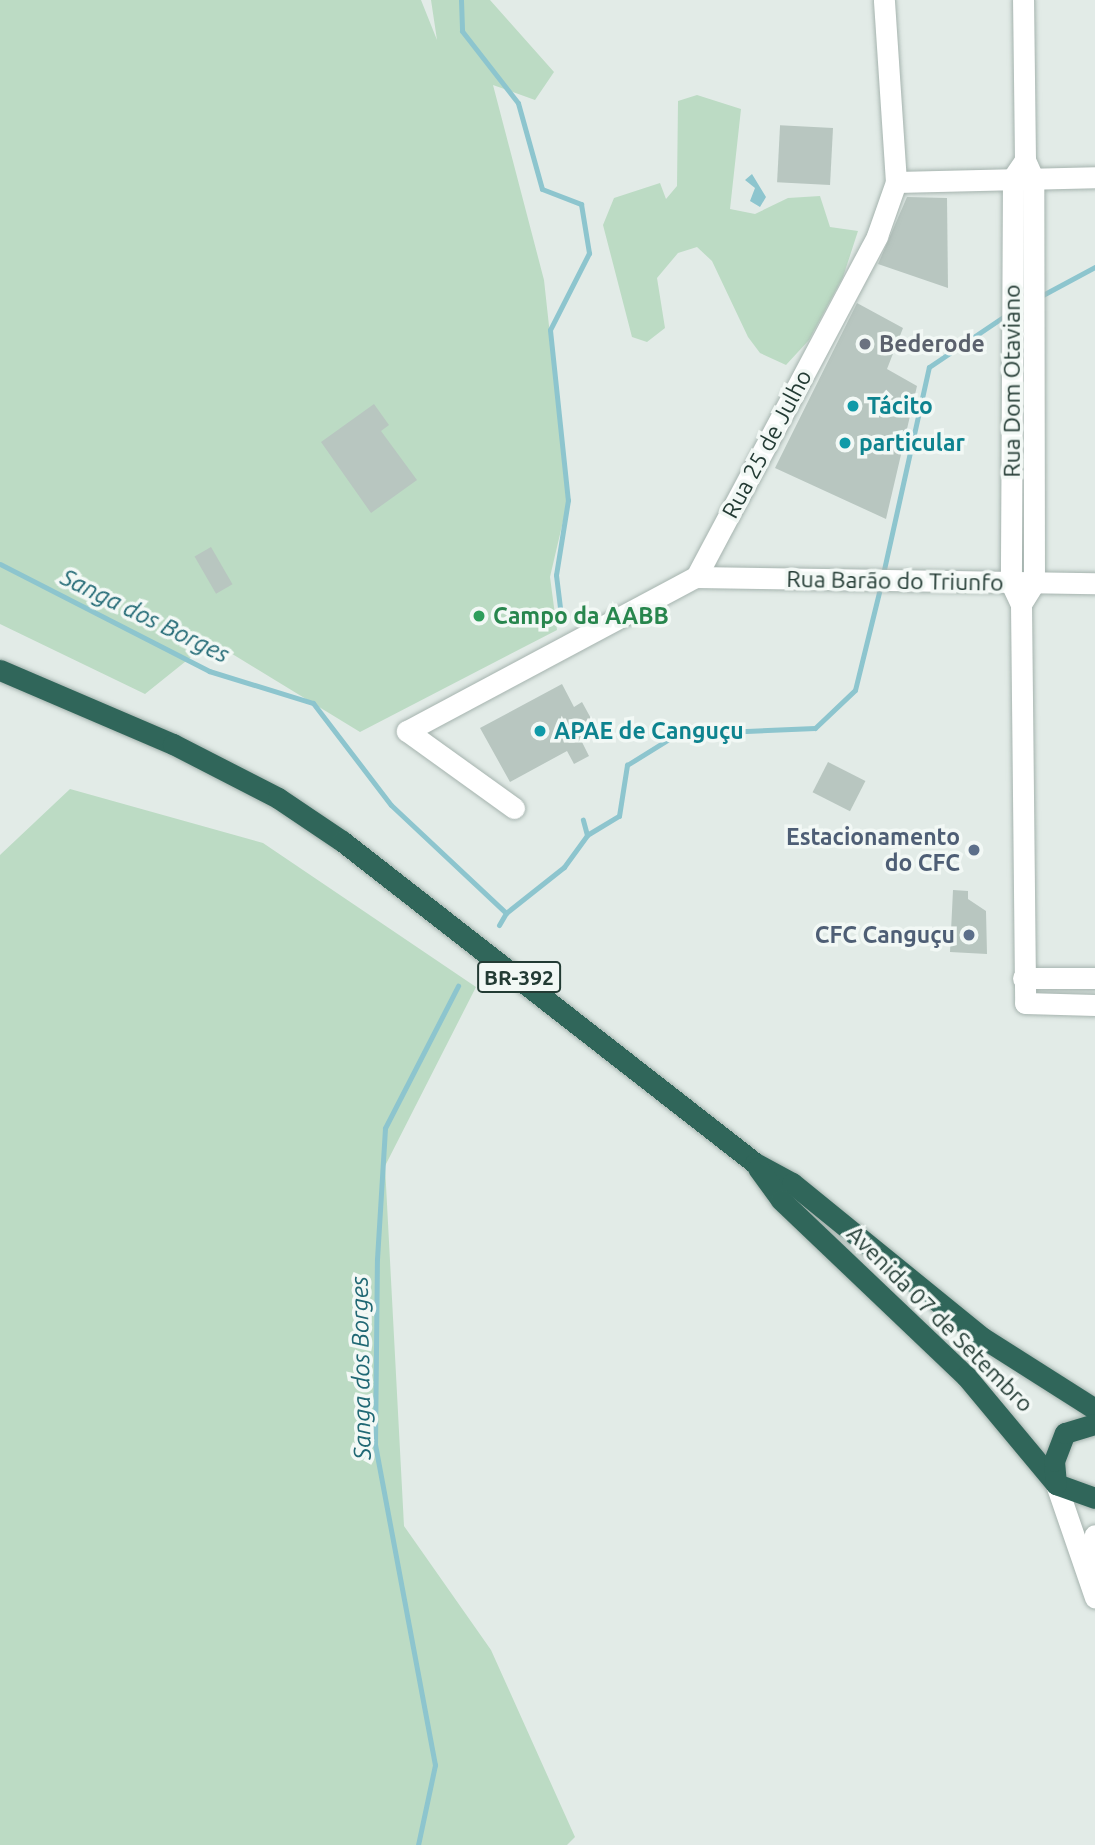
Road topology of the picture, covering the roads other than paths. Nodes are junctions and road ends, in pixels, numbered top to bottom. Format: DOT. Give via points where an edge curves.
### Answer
graph roads {
  1 [pos="884,0"];
  2 [pos="1023,0"];
  3 [pos="1023,172"];
  4 [pos="1095,177"];
  5 [pos="896,182"];
  6 [pos="1023,406"];
  7 [pos="696,577"];
  8 [pos="1011,583"];
  9 [pos="1034,583"];
  10 [pos="1095,583"];
  11 [pos="1021,604"];
  12 [pos="0,670"];
  13 [pos="514,808"];
  14 [pos="1023,978"];
  15 [pos="1095,978"];
  16 [pos="1095,1005"];
  17 [pos="755,1164"];
  18 [pos="1095,1409"];
  19 [pos="1095,1424"];
  20 [pos="1056,1484"];
  21 [pos="1095,1498"];
  22 [pos="1095,1535"];
  23 [pos="1093,1587"];
  1 -- 5 [label="street, Rua 25 de Julho"];
  2 -- 3 [label="street, Rua Dom Otaviano"];
  3 -- 4 [label="street"];
  3 -- 5 [label="street"];
  3 -- 6 [label="street, Rua Dom Otaviano"];
  5 -- 7 [label="street, Rua 25 de Julho" via="877,236"];
  6 -- 8 [label="street, Rua Dom Otaviano"];
  6 -- 9 [label="street, Rua Dom Otaviano"];
  7 -- 8 [label="street, Rua Barão do Triunfo"];
  7 -- 13 [label="street" via="424,708 409,727 408,734"];
  8 -- 9 [label="street, Rua Barão do Triunfo"];
  8 -- 11 [label="street, Rua Dom Otaviano"];
  9 -- 10 [label="street, Rua Barão do Triunfo"];
  9 -- 11 [label="street"];
  11 -- 14 [label="street, Rua Dom Otaviano"];
  12 -- 17 [label="highway, Avenida 07 de Setembro / BR-392" via="278,798 352,848"];
  14 -- 15 [label="street"];
  14 -- 16 [label="street, Rua Dom Otaviano" via="1025,1003"];
  17 -- 18 [label="highway, Avenida 07 de Setembro / BR-392" via="792,1183 983,1338"];
  17 -- 20 [label="highway, Avenida 07 de Setembro / BR-392" via="781,1200 966,1376"];
  19 -- 20 [label="highway" via="1065,1433 1054,1461"];
  20 -- 21 [label="highway"];
  20 -- 23 [label="street"];
  22 -- 23 [label="street"];
}
